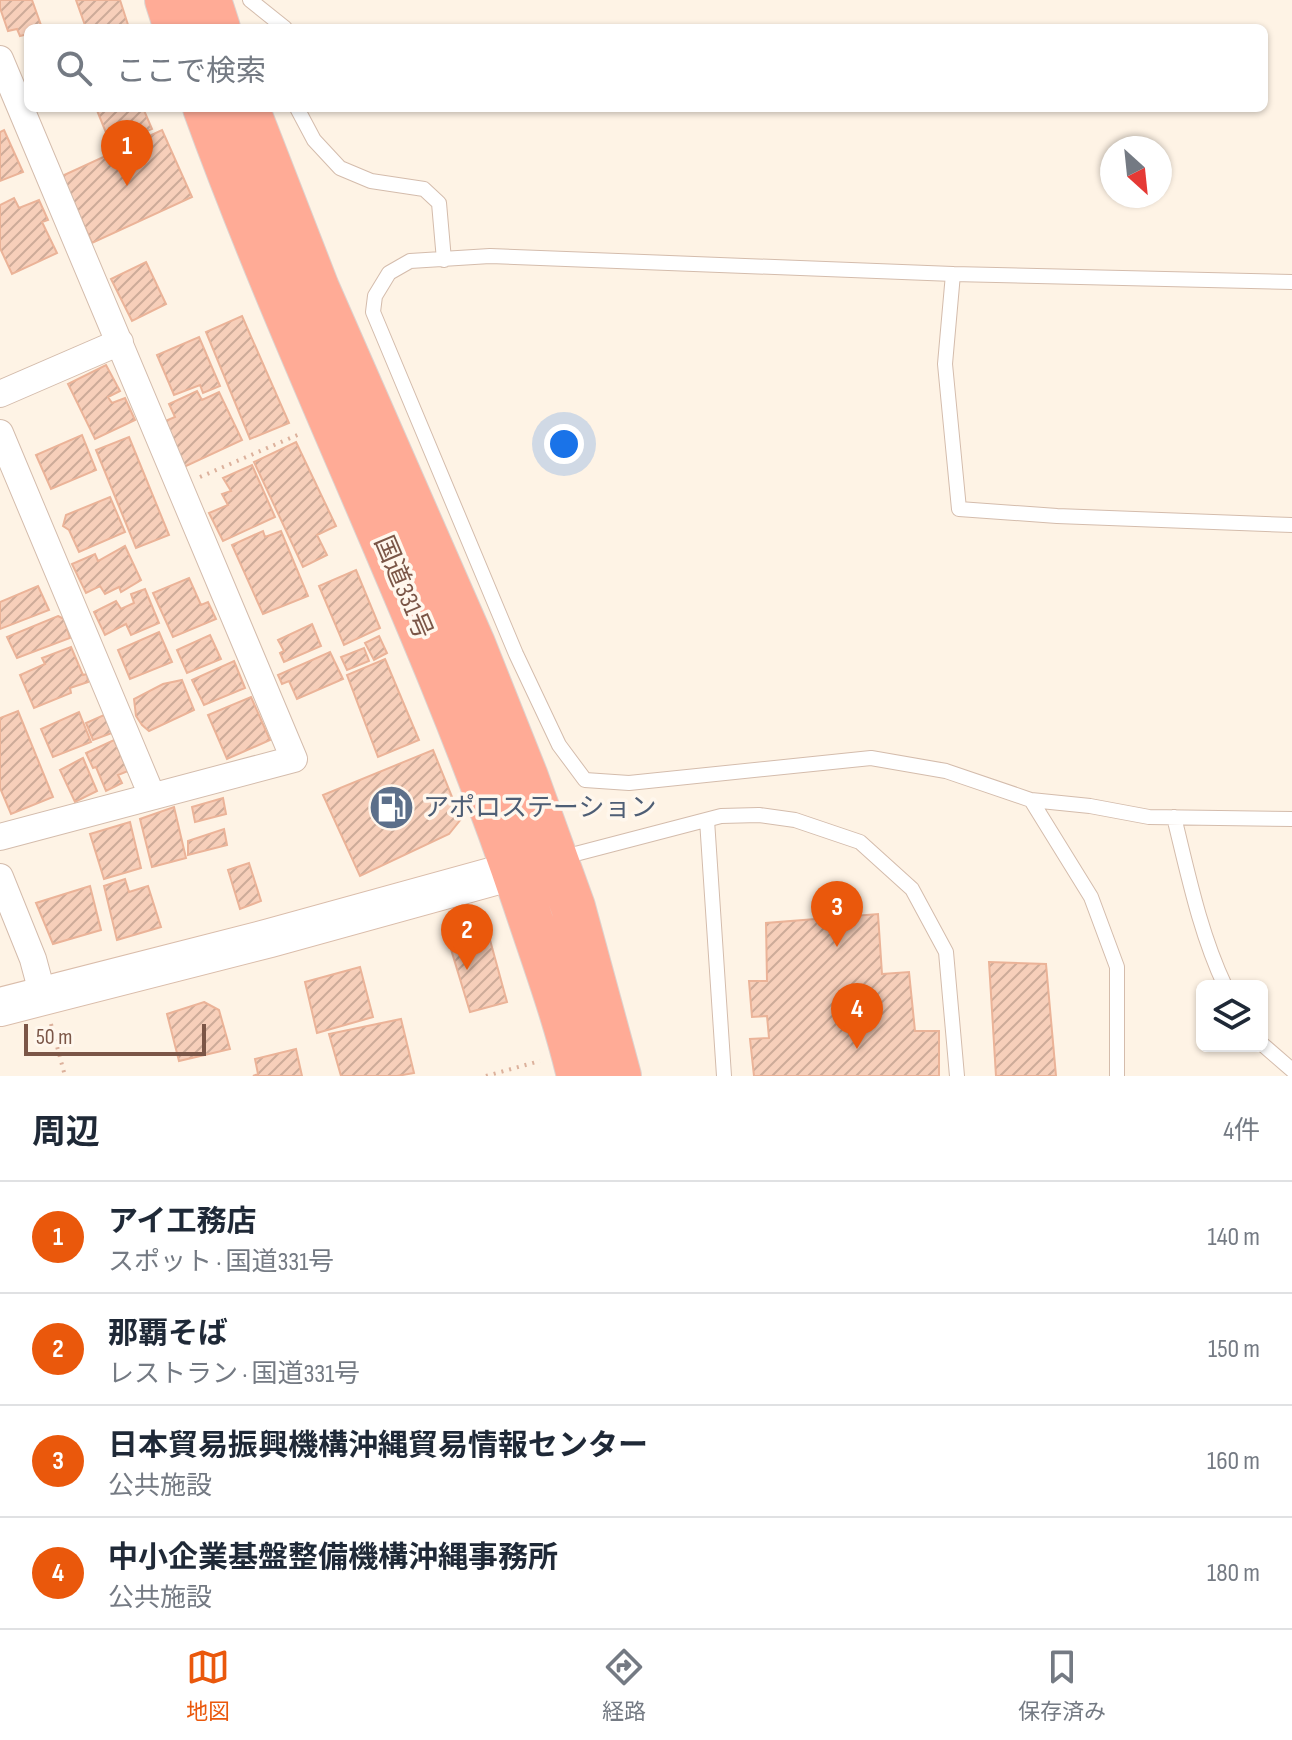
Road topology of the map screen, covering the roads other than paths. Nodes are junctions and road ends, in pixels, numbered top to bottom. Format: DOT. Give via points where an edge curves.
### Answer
graph roads {
  1 [pos="167,0"];
  2 [pos="209,0"];
  3 [pos="250,0"];
  4 [pos="175,24"];
  5 [pos="217,24"];
  6 [pos="280,24"];
  7 [pos="0,59"];
  8 [pos="207,112"];
  9 [pos="249,112"];
  10 [pos="299,112"];
  11 [pos="444,260"];
  12 [pos="953,274"];
  13 [pos="1292,282"];
  14 [pos="120,342"];
  15 [pos="0,394"];
  16 [pos="0,433"];
  17 [pos="1292,525"];
  18 [pos="152,796"];
  19 [pos="1031,800"];
  20 [pos="1174,817"];
  21 [pos="1292,819"];
  22 [pos="707,820"];
  23 [pos="0,837"];
  24 [pos="557,859"];
  25 [pos="514,871"];
  26 [pos="0,877"];
  27 [pos="1222,980"];
  28 [pos="43,996"];
  29 [pos="0,1007"];
  30 [pos="1268,1052"];
  31 [pos="560,1068"];
  32 [pos="1292,1070"];
  33 [pos="619,1076"];
  34 [pos="724,1076"];
  35 [pos="957,1076"];
  36 [pos="1117,1076"];
  1 -- 4 [label="highway"];
  2 -- 5 [label="highway"];
  3 -- 6 [label="lane"];
  7 -- 14 [label="street"];
  8 -- 25 [label="highway, 国道331号" via="271,282 442,677"];
  9 -- 24 [label="highway, 国道331号" via="317,288 473,644"];
  10 -- 11 [label="lane" via="314,140 340,168 371,181 424,189 439,203"];
  11 -- 12 [label="lane" via="490,256"];
  11 -- 19 [label="lane" via="410,261 389,273 375,296 373,312 516,654 559,745 585,780 629,783 871,758 946,771"];
  12 -- 13 [label="lane"];
  12 -- 17 [label="lane" via="945,364 959,509"];
  14 -- 15 [label="street"];
  14 -- 18 [label="street" via="294,759"];
  16 -- 18 [label="street"];
  18 -- 23 [label="street"];
  19 -- 20 [label="lane"];
  19 -- 36 [label="lane" via="1091,897 1117,967"];
  20 -- 21 [label="lane"];
  20 -- 27 [label="lane"];
  22 -- 24 [label="lane"];
  22 -- 34 [label="lane"];
  22 -- 35 [label="lane" via="759,815 795,820 860,842 912,889 946,952"];
  24 -- 25 [label="street"];
  24 -- 33 [label="highway, 国道331号"];
  25 -- 28 [label="street"];
  25 -- 31 [label="highway, 国道331号"];
  26 -- 28 [label="street"];
  28 -- 29 [label="street"];
  30 -- 32 [label="lane"];
}
